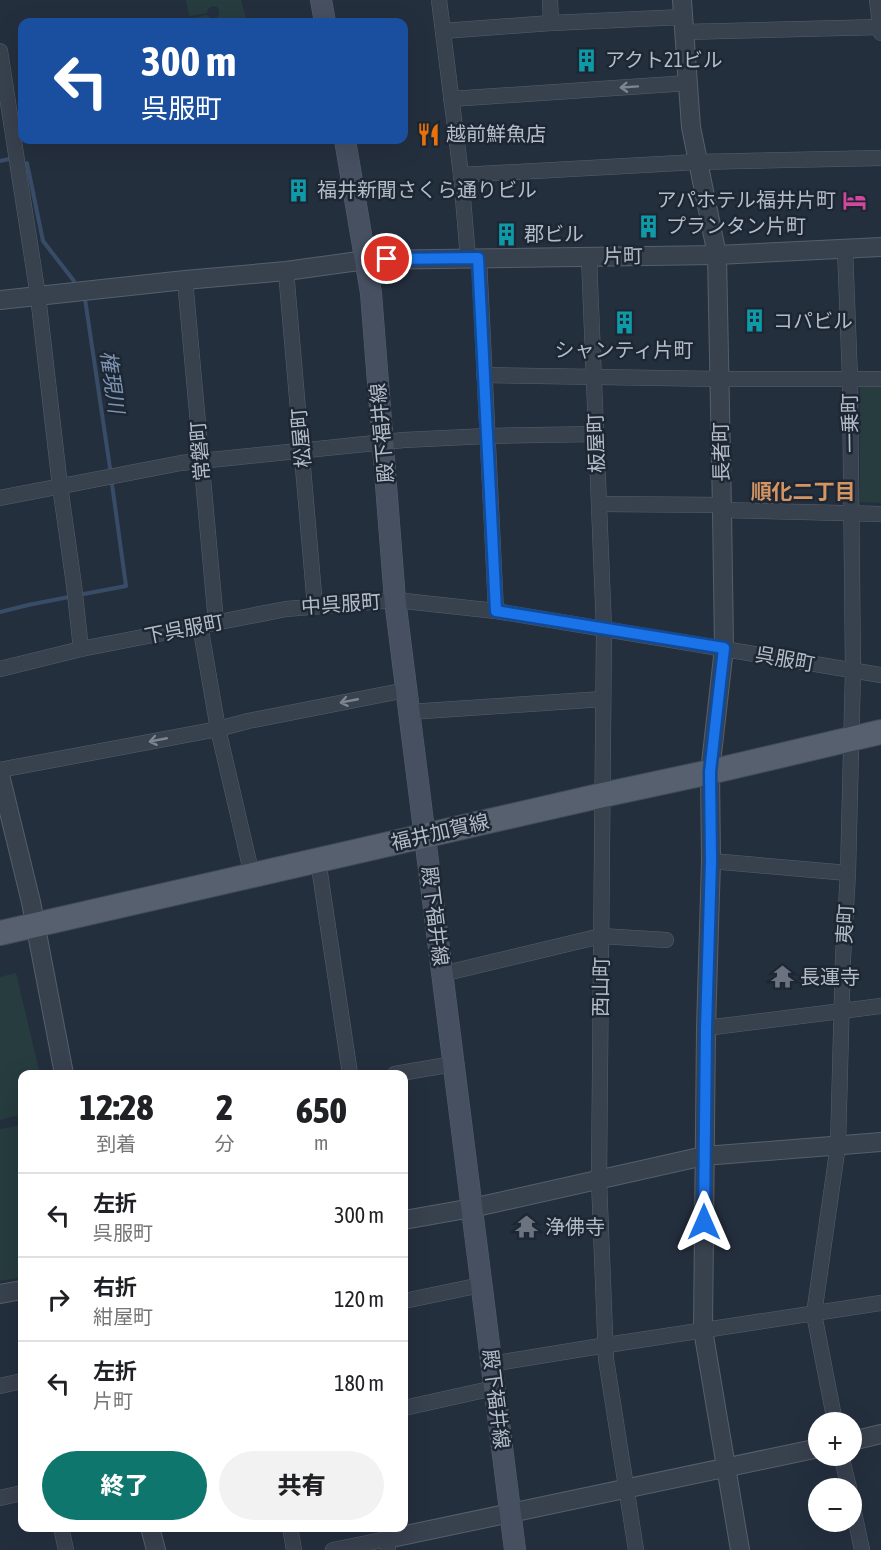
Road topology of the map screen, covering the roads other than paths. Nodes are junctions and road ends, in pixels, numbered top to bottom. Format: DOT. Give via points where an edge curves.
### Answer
graph roads {
  1 [pos="321,0"];
  2 [pos="439,0"];
  3 [pos="550,0"];
  4 [pos="877,0"];
  5 [pos="683,16"];
  6 [pos="325,18"];
  7 [pos="551,23"];
  8 [pos="881,29"];
  9 [pos="443,31"];
  10 [pos="0,51"];
  11 [pos="1,69"];
  12 [pos="688,83"];
  13 [pos="451,99"];
  14 [pos="346,144"];
  15 [pos="881,158"];
  16 [pos="697,162"];
  17 [pos="460,175"];
  18 [pos="881,247"];
  19 [pos="845,248"];
  20 [pos="717,255"];
  21 [pos="589,256"];
  22 [pos="473,258"];
  23 [pos="366,260"];
  24 [pos="286,271"];
  25 [pos="185,280"];
  26 [pos="38,296"];
  27 [pos="0,300"];
  28 [pos="484,375"];
  29 [pos="594,377"];
  30 [pos="719,379"];
  31 [pos="850,379"];
  32 [pos="881,379"];
  33 [pos="596,434"];
  34 [pos="487,436"];
  35 [pos="383,442"];
  36 [pos="302,452"];
  37 [pos="201,461"];
  38 [pos="60,486"];
  39 [pos="0,498"];
  40 [pos="599,504"];
  41 [pos="722,508"];
  42 [pos="851,514"];
  43 [pos="881,514"];
  44 [pos="395,600"];
  45 [pos="315,606"];
  46 [pos="286,609"];
  47 [pos="496,611"];
  48 [pos="216,622"];
  49 [pos="200,626"];
  50 [pos="604,628"];
  51 [pos="724,648"];
  52 [pos="81,649"];
  53 [pos="0,669"];
  54 [pos="853,670"];
  55 [pos="881,675"];
  56 [pos="406,690"];
  57 [pos="603,699"];
  58 [pos="409,712"];
  59 [pos="218,729"];
  60 [pos="881,732"];
  61 [pos="852,738"];
  62 [pos="0,770"];
  63 [pos="710,772"];
  64 [pos="0,775"];
  65 [pos="603,795"];
  66 [pos="425,836"];
  67 [pos="318,860"];
  68 [pos="711,861"];
  69 [pos="848,873"];
  70 [pos="252,875"];
  71 [pos="36,925"];
  72 [pos="0,933"];
  73 [pos="601,936"];
  74 [pos="666,940"];
  75 [pos="442,974"];
  76 [pos="881,1006"];
  77 [pos="843,1011"];
  78 [pos="706,1028"];
  79 [pos="453,1064"];
  80 [pos="63,1070"];
  81 [pos="349,1070"];
  82 [pos="408,1072"];
  83 [pos="881,1142"];
  84 [pos="838,1146"];
  85 [pos="704,1156"];
  86 [pos="599,1180"];
  87 [pos="471,1208"];
  88 [pos="408,1219"];
  89 [pos="481,1285"];
  90 [pos="18,1291"];
  91 [pos="0,1294"];
  92 [pos="408,1300"];
  93 [pos="881,1304"];
  94 [pos="814,1314"];
  95 [pos="703,1330"];
  96 [pos="607,1345"];
  97 [pos="491,1364"];
  98 [pos="18,1383"];
  99 [pos="0,1386"];
  100 [pos="494,1388"];
  101 [pos="408,1407"];
  102 [pos="833,1412"];
  103 [pos="881,1434"];
  104 [pos="862,1439"];
  105 [pos="808,1450"];
  106 [pos="727,1467"];
  107 [pos="626,1488"];
  108 [pos="18,1494"];
  109 [pos="0,1498"];
  110 [pos="510,1513"];
  111 [pos="62,1532"];
  112 [pos="151,1532"];
  113 [pos="291,1532"];
  114 [pos="858,1532"];
  115 [pos="388,1544"];
  116 [pos="66,1550"];
  117 [pos="156,1550"];
  118 [pos="294,1550"];
  119 [pos="333,1550"];
  120 [pos="515,1550"];
  121 [pos="636,1550"];
  122 [pos="740,1550"];
  123 [pos="862,1550"];
  1 -- 6 [label="main road"];
  2 -- 9 [label="street"];
  3 -- 7 [label="street"];
  4 -- 8 [label="street"];
  5 -- 7 [label="street"];
  5 -- 8 [label="street"];
  5 -- 12 [label="street, 長者町"];
  7 -- 9 [label="street"];
  9 -- 13 [label="street"];
  10 -- 11 [label="street"];
  11 -- 26 [label="street"];
  12 -- 13 [label="street, one-way"];
  12 -- 16 [label="street, 長者町"];
  13 -- 17 [label="street"];
  14 -- 23 [label="main road, 殿下福井線"];
  15 -- 16 [label="street"];
  16 -- 17 [label="street"];
  16 -- 20 [label="street, 長者町"];
  17 -- 22 [label="street"];
  18 -- 19 [label="street, 片町"];
  19 -- 20 [label="street, 片町"];
  19 -- 31 [label="street, 一乗町"];
  20 -- 21 [label="street, 片町"];
  20 -- 30 [label="street, 長者町"];
  21 -- 22 [label="street, 片町"];
  21 -- 29 [label="street, 板屋町"];
  22 -- 23 [label="street, 片町"];
  22 -- 28 [label="street"];
  23 -- 24 [label="street, 片町"];
  23 -- 35 [label="main road, 殿下福井線"];
  24 -- 25 [label="street, 片町"];
  24 -- 36 [label="street, 松屋町"];
  25 -- 26 [label="street, 片町"];
  25 -- 37 [label="street, 常磐町"];
  26 -- 27 [label="street, 片町"];
  26 -- 38 [label="street"];
  28 -- 29 [label="street"];
  28 -- 34 [label="street"];
  29 -- 30 [label="street"];
  29 -- 33 [label="street, 板屋町"];
  30 -- 31 [label="street"];
  30 -- 41 [label="street, 長者町"];
  31 -- 32 [label="street"];
  31 -- 42 [label="street, 一乗町"];
  33 -- 34 [label="street"];
  33 -- 40 [label="street, 板屋町"];
  34 -- 35 [label="street"];
  34 -- 47 [label="street"];
  35 -- 36 [label="street"];
  35 -- 44 [label="main road, 殿下福井線"];
  36 -- 37 [label="street"];
  36 -- 45 [label="street, 松屋町"];
  37 -- 38 [label="street"];
  37 -- 48 [label="street, 常磐町"];
  38 -- 39 [label="street"];
  38 -- 52 [label="street"];
  40 -- 41 [label="street"];
  40 -- 50 [label="street, 板屋町"];
  41 -- 42 [label="street"];
  41 -- 51 [label="street, 長者町"];
  42 -- 43 [label="street"];
  42 -- 54 [label="street, 一乗町"];
  44 -- 45 [label="street, 中呉服町"];
  44 -- 47 [label="street, 呉服町"];
  44 -- 56 [label="main road, 殿下福井線"];
  45 -- 46 [label="street, 中呉服町"];
  46 -- 48 [label="street, 下呉服町"];
  47 -- 50 [label="street, 呉服町"];
  48 -- 49 [label="street, 下呉服町"];
  49 -- 52 [label="street, 下呉服町"];
  49 -- 59 [label="street"];
  50 -- 51 [label="street, 呉服町"];
  50 -- 57 [label="street, 西山町"];
  51 -- 54 [label="street, 呉服町"];
  51 -- 63 [label="street, 長者町"];
  52 -- 53 [label="street, 下呉服町"];
  54 -- 55 [label="street, 呉服町"];
  54 -- 61 [label="street, 一乗町"];
  56 -- 58 [label="main road, 殿下福井線"];
  56 -- 59 [label="street, one-way"];
  57 -- 58 [label="street"];
  57 -- 65 [label="street, 西山町"];
  58 -- 66 [label="main road, 殿下福井線"];
  59 -- 62 [label="street, one-way"];
  59 -- 70 [label="street"];
  60 -- 61 [label="main road, 福井加賀線"];
  61 -- 63 [label="main road, 福井加賀線"];
  61 -- 69 [label="street, 夷町"];
  63 -- 65 [label="main road, 福井加賀線"];
  63 -- 68 [label="street, 長者町"];
  64 -- 71 [label="street"];
  65 -- 66 [label="main road, 福井加賀線"];
  65 -- 73 [label="street, 西山町"];
  66 -- 67 [label="main road, 福井加賀線"];
  66 -- 75 [label="main road, 殿下福井線"];
  67 -- 70 [label="main road, 福井加賀線"];
  67 -- 81 [label="street"];
  68 -- 69 [label="street"];
  68 -- 78 [label="street, 長者町"];
  69 -- 77 [label="street, 夷町"];
  70 -- 71 [label="main road, 福井加賀線"];
  71 -- 72 [label="main road, 福井加賀線"];
  71 -- 80 [label="street"];
  73 -- 74 [label="street"];
  73 -- 75 [label="street"];
  73 -- 86 [label="street, 西山町"];
  75 -- 79 [label="main road, 殿下福井線"];
  76 -- 77 [label="street"];
  77 -- 78 [label="street"];
  77 -- 84 [label="street, 夷町"];
  78 -- 85 [label="street, 長者町"];
  79 -- 82 [label="street"];
  79 -- 87 [label="main road, 殿下福井線"];
  83 -- 84 [label="street"];
  84 -- 85 [label="street"];
  84 -- 94 [label="street, 夷町"];
  85 -- 86 [label="street"];
  85 -- 95 [label="street, 長者町"];
  86 -- 87 [label="street"];
  86 -- 96 [label="street, 西山町"];
  87 -- 88 [label="street"];
  87 -- 89 [label="main road, 殿下福井線"];
  89 -- 92 [label="street"];
  89 -- 97 [label="main road, 殿下福井線"];
  90 -- 91 [label="street"];
  93 -- 94 [label="street"];
  94 -- 95 [label="street"];
  94 -- 102 [label="street, 夷町"];
  95 -- 96 [label="street"];
  95 -- 106 [label="street, 長者町"];
  96 -- 97 [label="street"];
  96 -- 107 [label="street, 西山町"];
  97 -- 100 [label="main road, 殿下福井線"];
  98 -- 99 [label="street"];
  100 -- 101 [label="street"];
  100 -- 110 [label="main road, 殿下福井線"];
  103 -- 104 [label="street"];
  105 -- 106 [label="street"];
  106 -- 107 [label="street"];
  106 -- 122 [label="street, 長者町"];
  107 -- 110 [label="street"];
  107 -- 121 [label="street, 西山町"];
  108 -- 109 [label="street"];
  110 -- 115 [label="street"];
  110 -- 120 [label="main road, 殿下福井線"];
  111 -- 116 [label="street"];
  112 -- 117 [label="street"];
  113 -- 118 [label="street"];
  114 -- 123 [label="street"];
  115 -- 119 [label="street"];
}
